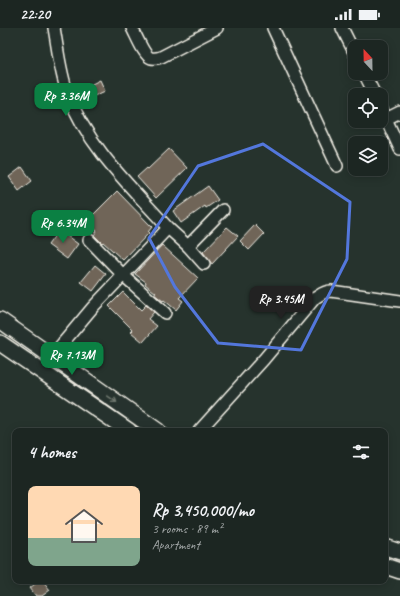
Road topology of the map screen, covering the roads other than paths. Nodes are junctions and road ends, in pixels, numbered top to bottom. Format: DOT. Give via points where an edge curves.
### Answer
graph roads {
  1 [pos="54,28"];
  2 [pos="132,28"];
  3 [pos="217,28"];
  4 [pos="273,28"];
  5 [pos="342,28"];
  6 [pos="202,31"];
  7 [pos="348,40"];
  8 [pos="400,112"];
  9 [pos="388,118"];
  10 [pos="388,123"];
  11 [pos="400,149"];
  12 [pos="338,166"];
  13 [pos="223,210"];
  14 [pos="168,228"];
  15 [pos="89,240"];
  16 [pos="188,246"];
  17 [pos="204,264"];
  18 [pos="123,275"];
  19 [pos="400,301"];
  20 [pos="165,313"];
  21 [pos="0,320"];
  22 [pos="0,343"];
  23 [pos="52,356"];
  24 [pos="125,428"];
  25 [pos="154,428"];
  26 [pos="202,428"];
  27 [pos="388,548"];
  28 [pos="400,552"];
  29 [pos="388,567"];
  30 [pos="400,571"];
  1 -- 14 [label="street" via="66,88 88,133 127,184"];
  2 -- 6 [label="street" via="146,54 153,59 161,57"];
  3 -- 6 [label="street"];
  4 -- 12 [label="street"];
  5 -- 7 [label="street"];
  8 -- 9 [label="street"];
  10 -- 11 [label="street"];
  13 -- 16 [label="street"];
  14 -- 16 [label="street"];
  14 -- 18 [label="street"];
  15 -- 18 [label="street"];
  16 -- 17 [label="street"];
  18 -- 20 [label="street"];
  18 -- 23 [label="street"];
  19 -- 26 [label="street" via="331,291 326,291 315,298"];
  21 -- 23 [label="street"];
  22 -- 24 [label="street"];
  23 -- 25 [label="street, one-way"];
  27 -- 28 [label="street"];
  29 -- 30 [label="street"];
}
